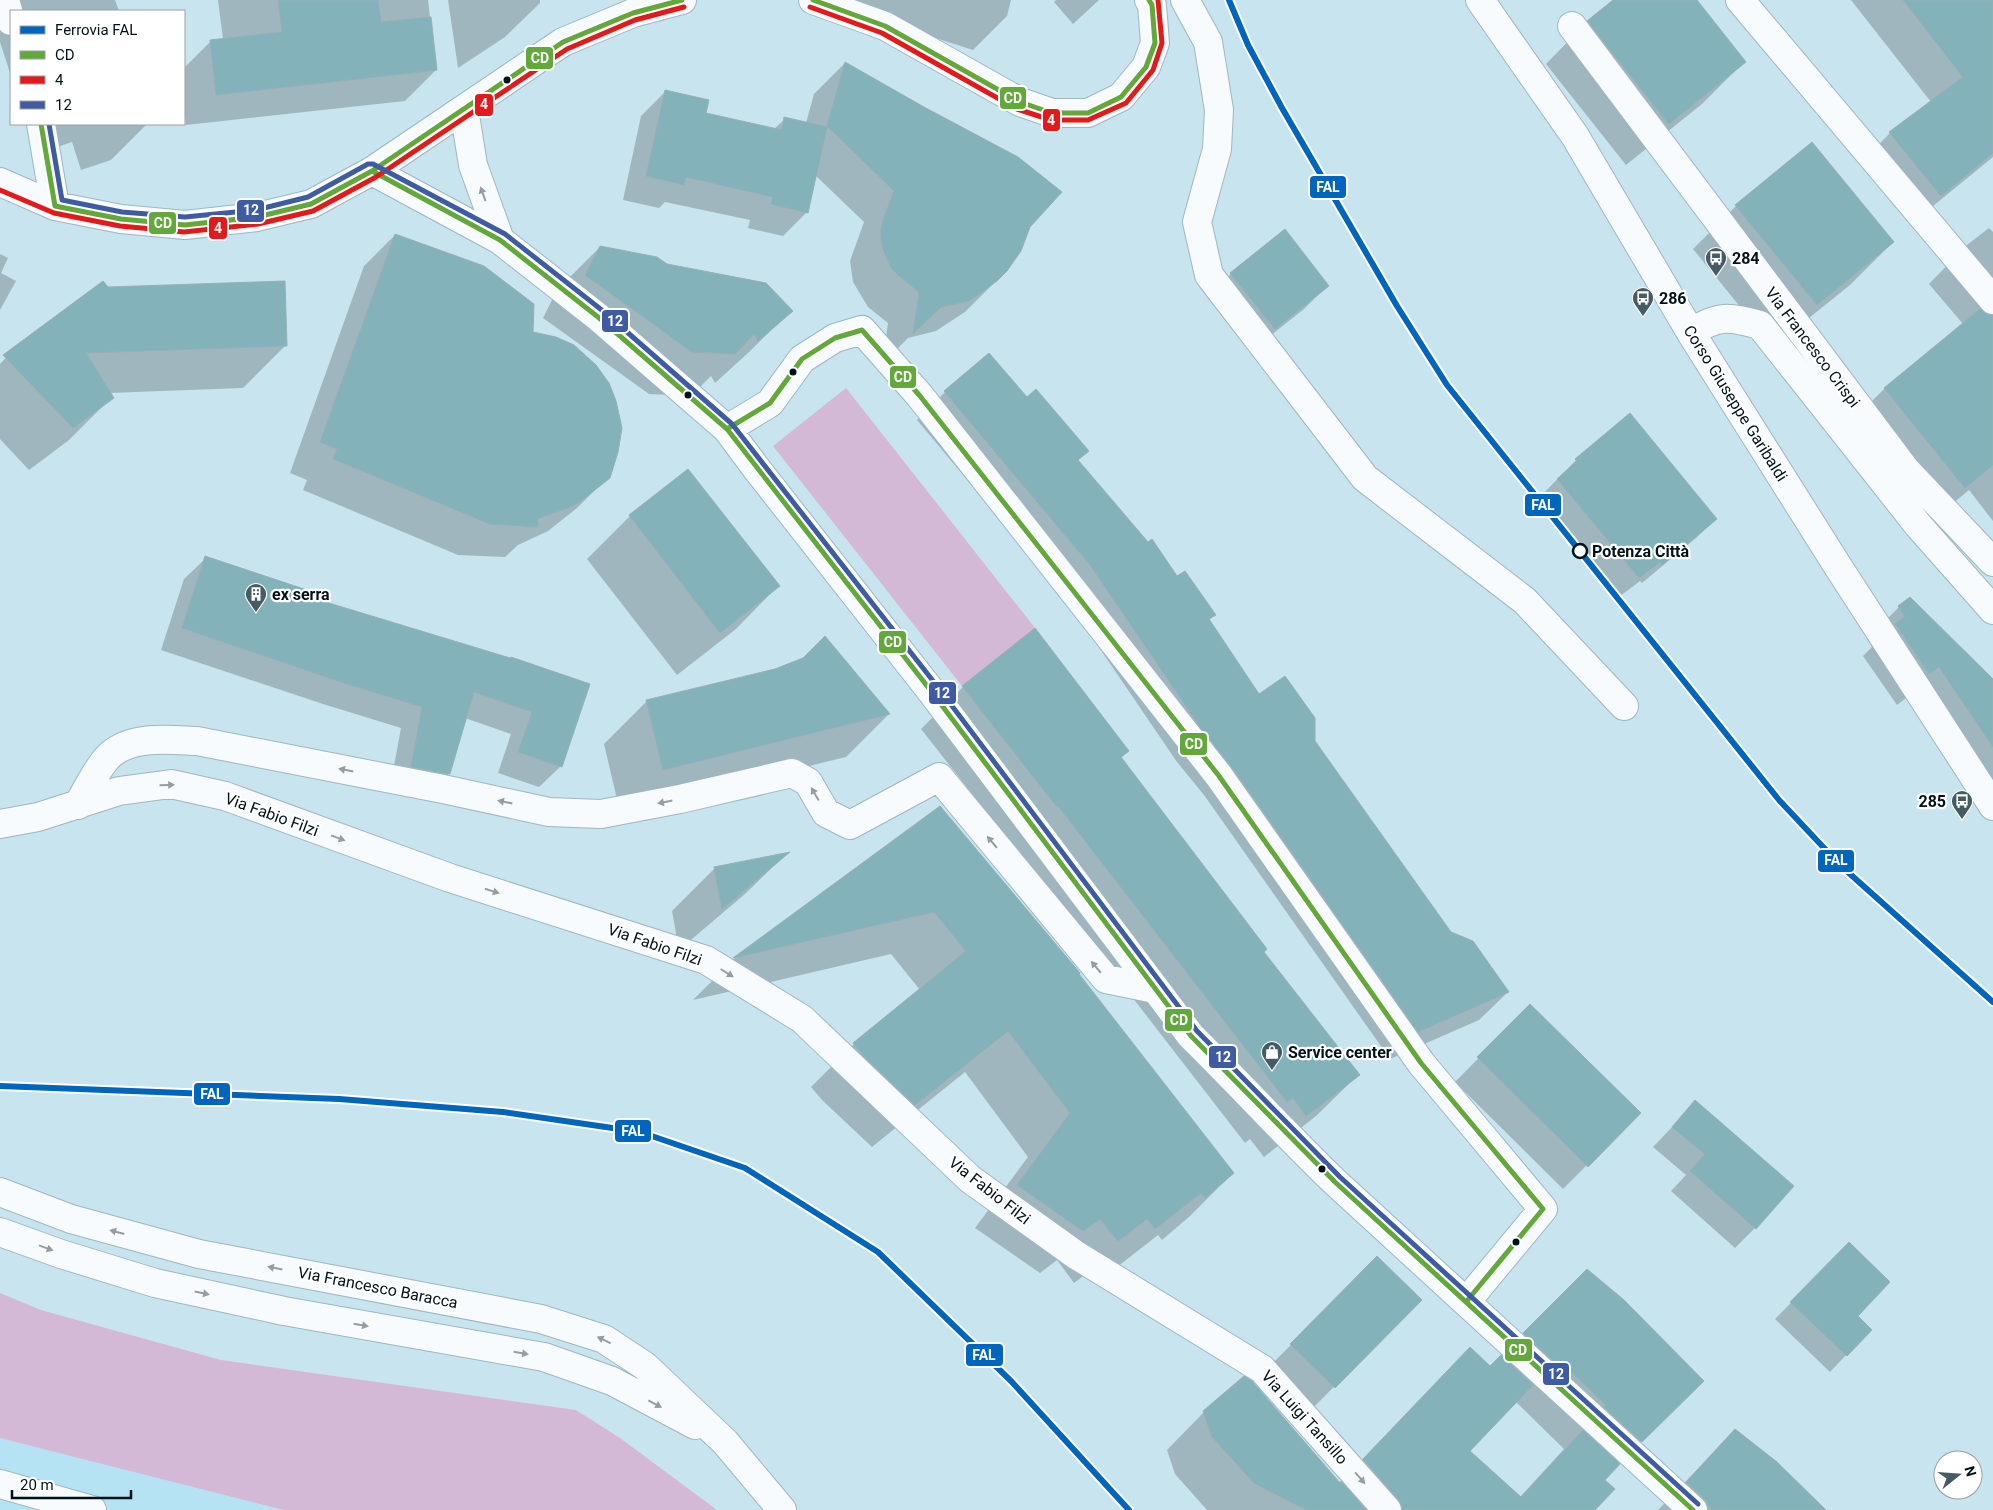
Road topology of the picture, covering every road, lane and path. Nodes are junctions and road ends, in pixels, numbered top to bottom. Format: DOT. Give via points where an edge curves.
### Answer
graph roads {
  1 [pos="4,0"];
  2 [pos="682,0"];
  3 [pos="813,0"];
  4 [pos="1148,0"];
  5 [pos="1185,0"];
  6 [pos="1480,0"];
  7 [pos="1740,0"];
  8 [pos="10,18"];
  9 [pos="1572,26"];
  10 [pos="464,109"];
  11 [pos="41,125"];
  12 [pos="372,171"];
  13 [pos="0,182"];
  14 [pos="55,206"];
  15 [pos="500,240"];
  16 [pos="1993,300"];
  17 [pos="1692,332"];
  18 [pos="727,429"];
  19 [pos="1993,562"];
  20 [pos="1993,610"];
  21 [pos="1624,706"];
  22 [pos="78,805"];
  23 [pos="1993,806"];
  24 [pos="0,824"];
  25 [pos="1155,989"];
  26 [pos="0,1192"];
  27 [pos="0,1232"];
  28 [pos="1466,1302"];
  29 [pos="1211,1338"];
  30 [pos="724,1442"];
  31 [pos="0,1484"];
  32 [pos="92,1510"];
  33 [pos="782,1510"];
  34 [pos="1387,1510"];
  35 [pos="1693,1510"];
  1 -- 8 [label="street"];
  2 -- 10 [label="street" via="633,13 563,42"];
  3 -- 4 [label="street" via="885,26 1020,102 1052,113 1088,113 1121,97 1146,67 1155,43 1152,5"];
  5 -- 21 [label="street" via="1208,42 1219,110 1217,149 1197,222 1208,275 1365,478 1525,601"];
  6 -- 17 [label="street, Corso Giuseppe Garibaldi" via="1575,136"];
  7 -- 16 [label="street"];
  9 -- 19 [label="street, Via Francesco Crispi" via="1905,469"];
  10 -- 12 [label="street"];
  15 -- 10 [label="street, one-way" via="473,166"];
  11 -- 14 [label="street"];
  12 -- 14 [label="street" via="312,204 257,217 185,224 121,219"];
  12 -- 15 [label="street"];
  13 -- 14 [label="street"];
  15 -- 18 [label="street" via="598,317"];
  17 -- 20 [label="street, Via Francesco Crispi" via="1706,322 1731,318 1760,325 1918,525"];
  17 -- 23 [label="street, Corso Giuseppe Garibaldi"];
  18 -- 25 [label="street" via="931,691"];
  18 -- 28 [label="street" via="770,403 802,359 835,338 862,330 920,396 1219,776 1421,1062 1543,1209"];
  22 -- 24 [label="street, Via Fabio Filzi"];
  25 -- 22 [label="street, one-way" via="1106,979 939,777 850,825 826,813 808,782 792,773 601,814 549,812 198,741 162,739 127,745 110,755"];
  22 -- 29 [label="street, Via Fabio Filzi, one-way" via="119,791 171,784 224,796 450,878 706,960 802,1019 970,1179 1076,1254"];
  25 -- 28 [label="street" via="1191,1036 1292,1140"];
  30 -- 26 [label="street, Via Francesco Baracca, one-way" via="645,1366 604,1339 541,1319 199,1254 71,1219"];
  27 -- 30 [label="street, Via Francesco Baracca, one-way" via="155,1283 544,1357 612,1381"];
  28 -- 35 [label="street"];
  29 -- 34 [label="street, Via Luigi Tansillo, one-way" via="1262,1369"];
  30 -- 33 [label="street, Via Francesco Baracca"];
  31 -- 32 [label="street"];
}
